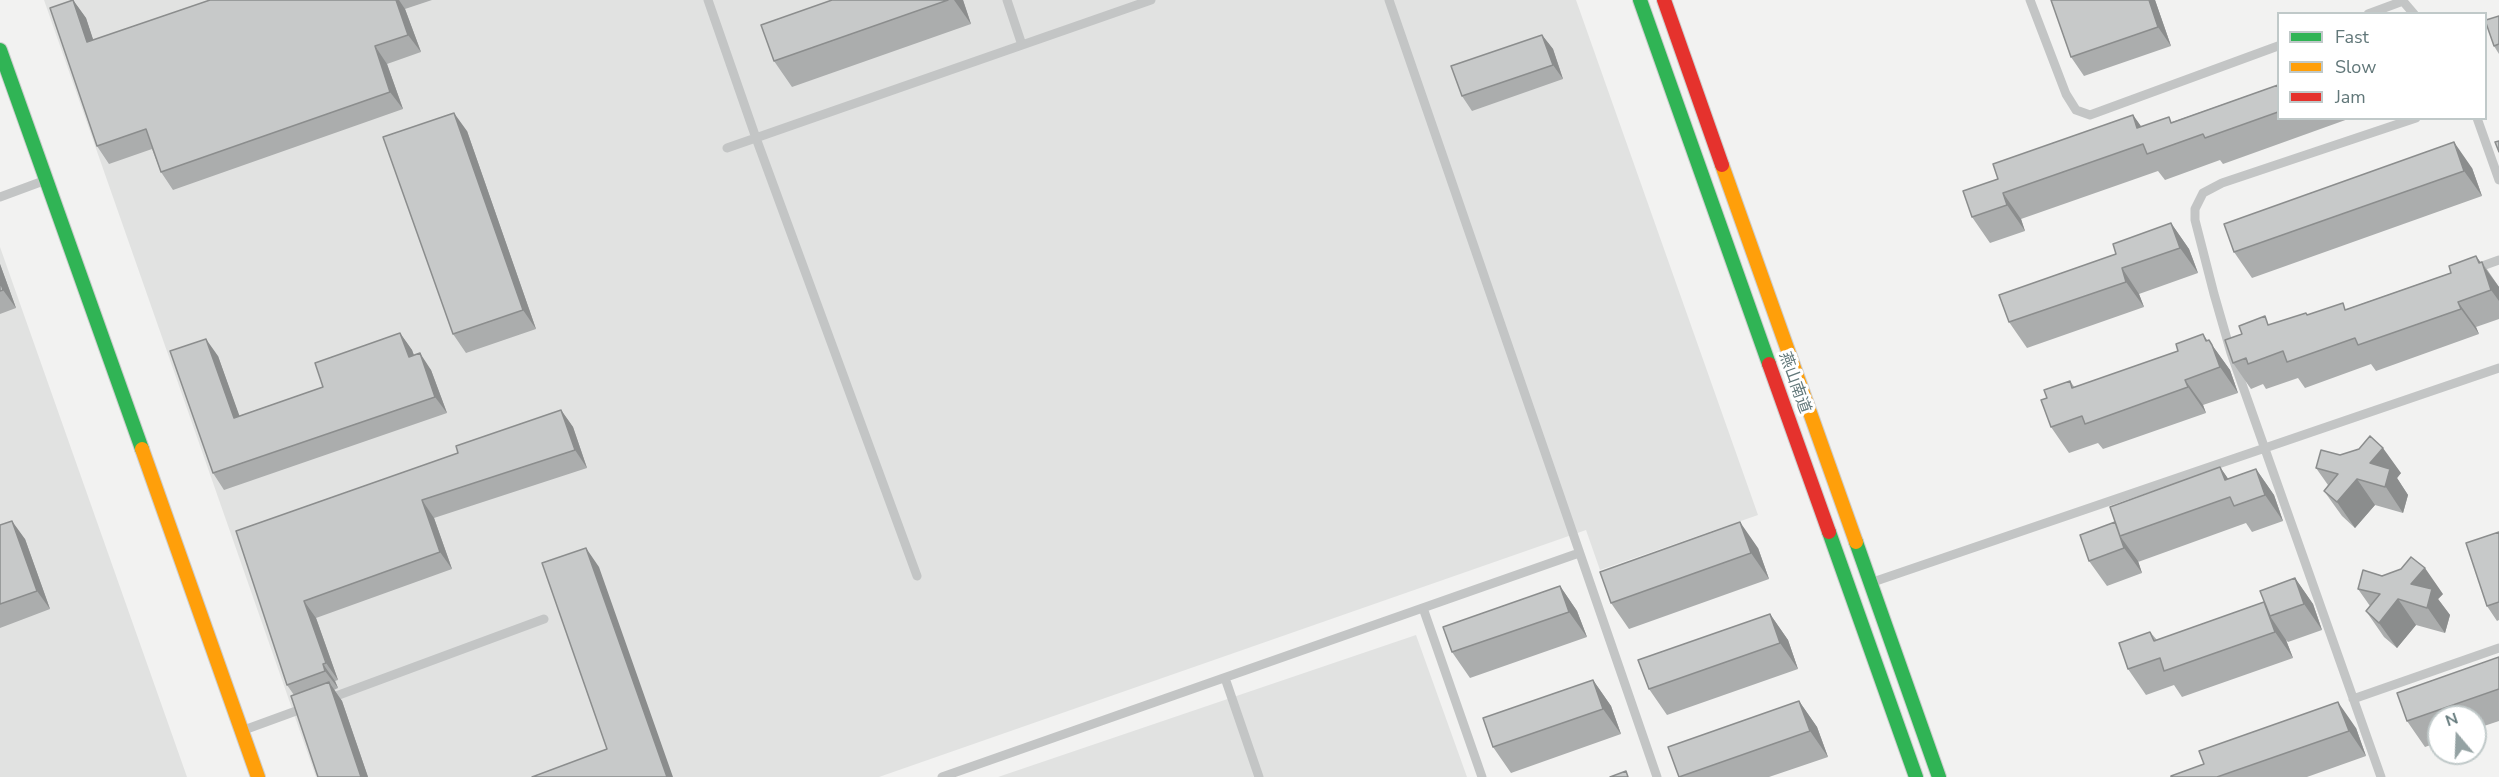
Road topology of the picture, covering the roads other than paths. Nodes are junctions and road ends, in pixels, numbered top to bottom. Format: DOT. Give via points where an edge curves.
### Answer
graph roads {
  1 [pos="708,0"];
  2 [pos="1007,0"];
  3 [pos="1151,0"];
  4 [pos="1389,0"];
  5 [pos="1640,0"];
  6 [pos="1664,0"];
  7 [pos="2030,0"];
  8 [pos="2403,0"];
  9 [pos="2373,12"];
  10 [pos="2412,12"];
  11 [pos="1022,45"];
  12 [pos="2277,46"];
  13 [pos="0,50"];
  14 [pos="2410,120"];
  15 [pos="2478,120"];
  16 [pos="756,138"];
  17 [pos="727,148"];
  18 [pos="46,180"];
  19 [pos="2499,180"];
  20 [pos="0,197"];
  21 [pos="2499,260"];
  22 [pos="2466,272"];
  23 [pos="2242,349"];
  24 [pos="2231,352"];
  25 [pos="2499,368"];
  26 [pos="2266,447"];
  27 [pos="1579,553"];
  28 [pos="917,576"];
  29 [pos="1870,583"];
  30 [pos="1423,608"];
  31 [pos="544,619"];
  32 [pos="2499,648"];
  33 [pos="1225,678"];
  34 [pos="2354,699"];
  35 [pos="242,731"];
  36 [pos="258,777"];
  37 [pos="942,777"];
  38 [pos="1259,777"];
  39 [pos="1482,777"];
  40 [pos="1657,777"];
  41 [pos="1916,777"];
  42 [pos="1939,777"];
  43 [pos="2380,777"];
  1 -- 16 [label="lane"];
  2 -- 11 [label="lane"];
  3 -- 11 [label="lane"];
  4 -- 27 [label="lane"];
  5 -- 41 [label="main road, 燕山南道"];
  6 -- 29 [label="main road, 燕山南道"];
  7 -- 12 [label="lane" via="2066,94 2076,110 2090,115"];
  8 -- 9 [label="lane"];
  8 -- 10 [label="lane"];
  11 -- 16 [label="lane"];
  13 -- 18 [label="main road"];
  14 -- 24 [label="lane" via="2223,183 2203,194 2195,209 2195,220"];
  15 -- 19 [label="lane"];
  16 -- 17 [label="lane"];
  16 -- 28 [label="lane"];
  18 -- 20 [label="lane"];
  18 -- 35 [label="main road"];
  21 -- 22 [label="lane"];
  23 -- 24 [label="lane"];
  24 -- 26 [label="lane"];
  25 -- 26 [label="lane"];
  26 -- 29 [label="lane"];
  26 -- 34 [label="lane"];
  27 -- 30 [label="lane"];
  27 -- 40 [label="lane"];
  29 -- 42 [label="main road, 燕山南道"];
  30 -- 33 [label="lane"];
  30 -- 39 [label="lane"];
  31 -- 35 [label="lane"];
  32 -- 34 [label="lane"];
  33 -- 37 [label="lane"];
  33 -- 38 [label="lane"];
  34 -- 43 [label="lane"];
  35 -- 36 [label="main road"];
}
